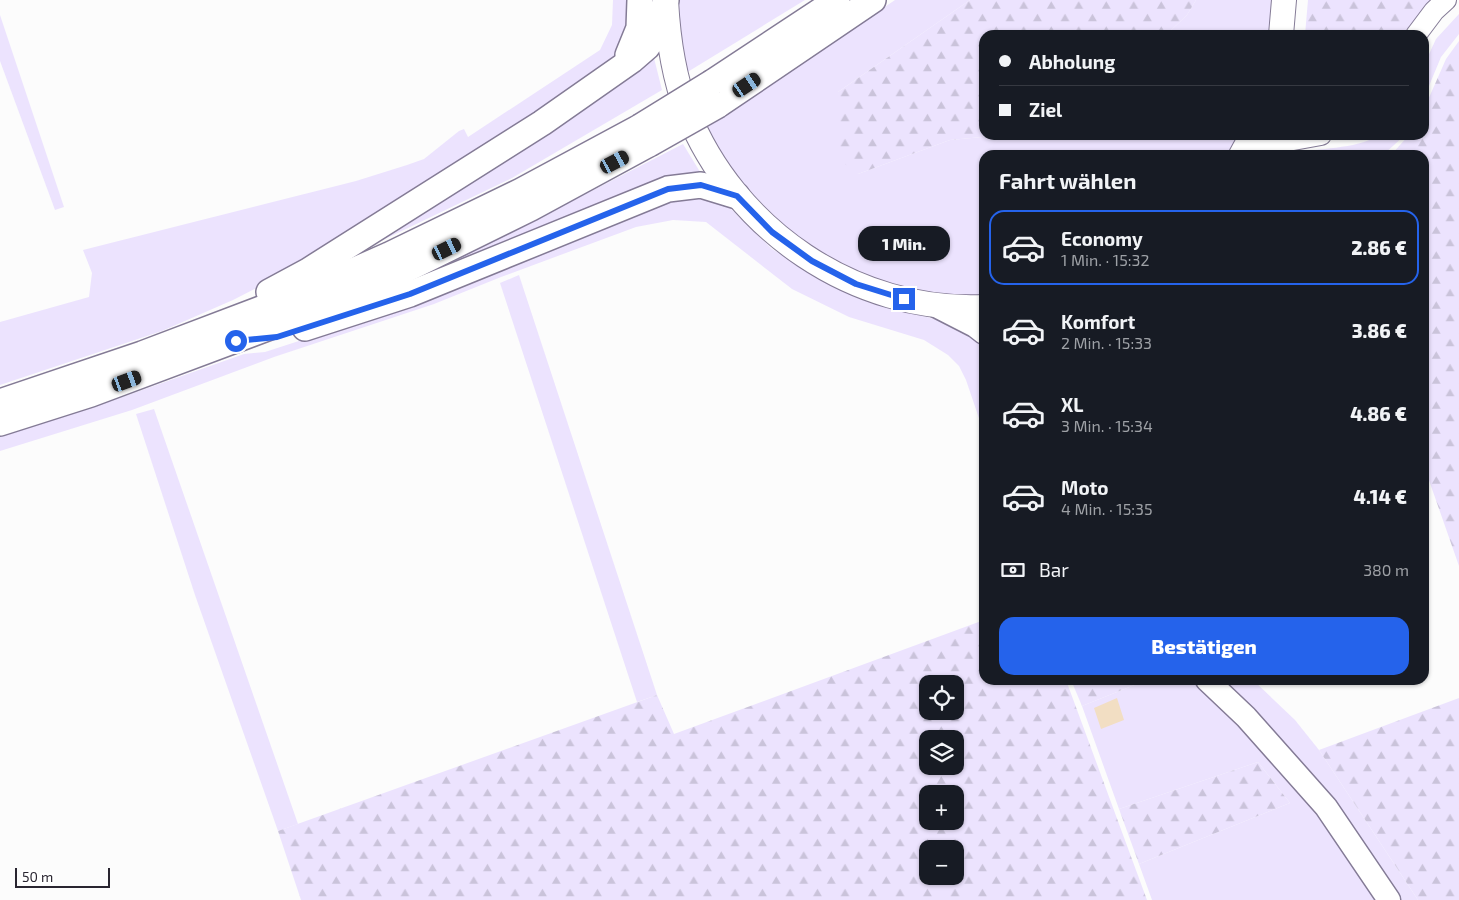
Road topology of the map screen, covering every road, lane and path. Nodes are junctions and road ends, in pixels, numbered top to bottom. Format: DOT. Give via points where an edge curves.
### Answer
graph roads {
  1 [pos="640,0"];
  2 [pos="666,0"];
  3 [pos="837,0"];
  4 [pos="872,0"];
  5 [pos="1284,0"];
  6 [pos="1446,0"];
  7 [pos="1281,30"];
  8 [pos="1420,30"];
  9 [pos="616,71"];
  10 [pos="716,93"];
  11 [pos="645,135"];
  12 [pos="1294,140"];
  13 [pos="1265,150"];
  14 [pos="737,196"];
  15 [pos="934,305"];
  16 [pos="979,307"];
  17 [pos="979,329"];
  18 [pos="236,341"];
  19 [pos="142,354"];
  20 [pos="0,402"];
  21 [pos="0,423"];
  22 [pos="1212,685"];
  23 [pos="1389,900"];
  1 -- 9 [label="highway" via="635,43"];
  2 -- 9 [label="highway" via="647,46"];
  2 -- 14 [label="highway" via="672,63 687,110 708,155"];
  3 -- 10 [label="highway"];
  4 -- 10 [label="highway"];
  5 -- 7 [label="highway"];
  6 -- 8 [label="main road"];
  9 -- 19 [label="highway" via="308,271 237,308 168,336"];
  10 -- 11 [label="highway, bridge"];
  11 -- 18 [label="highway" via="531,208 397,274"];
  11 -- 19 [label="highway" via="303,293"];
  12 -- 13 [label="main road" via="1277,143"];
  14 -- 15 [label="highway" via="791,247 834,274 880,293"];
  14 -- 18 [label="highway" via="701,185 668,189 410,294 277,337"];
  15 -- 16 [label="highway"];
  15 -- 17 [label="main road"];
  18 -- 21 [label="highway"];
  19 -- 20 [label="highway"];
  22 -- 23 [label="main road" via="1246,716 1320,800"];
}
